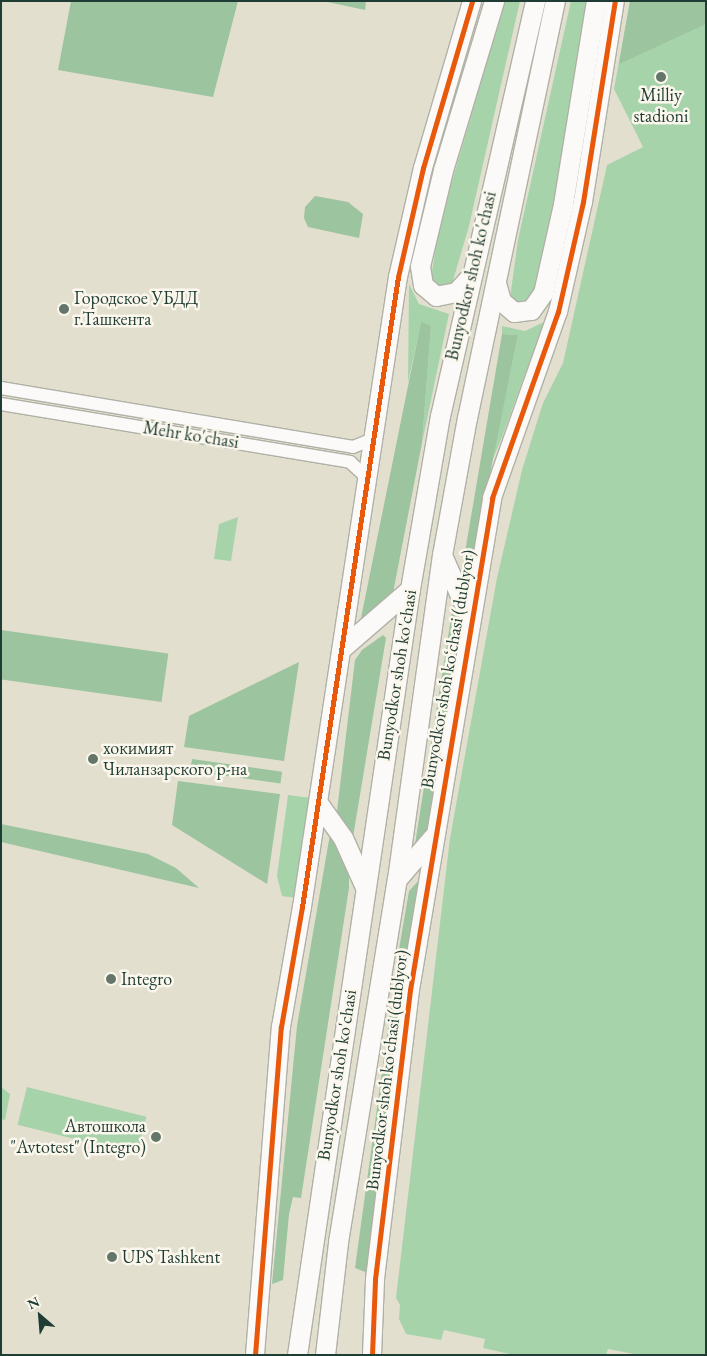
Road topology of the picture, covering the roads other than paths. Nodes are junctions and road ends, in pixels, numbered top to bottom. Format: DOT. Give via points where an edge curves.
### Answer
graph roads {
  1 [pos="472,1"];
  2 [pos="494,1"];
  3 [pos="534,1"];
  4 [pos="555,1"];
  5 [pos="596,1"];
  6 [pos="615,1"];
  7 [pos="470,277"];
  8 [pos="496,282"];
  9 [pos="1,388"];
  10 [pos="1,404"];
  11 [pos="375,438"];
  12 [pos="353,447"];
  13 [pos="350,462"];
  14 [pos="368,486"];
  15 [pos="442,555"];
  16 [pos="410,589"];
  17 [pos="470,618"];
  18 [pos="342,648"];
  19 [pos="318,803"];
  20 [pos="433,837"];
  21 [pos="397,879"];
  22 [pos="365,887"];
  23 [pos="255,1355"];
  24 [pos="297,1355"];
  25 [pos="325,1355"];
  26 [pos="372,1355"];
  1 -- 11 [label="street" via="410,222 398,277"];
  2 -- 7 [label="main road" via="442,170 420,266 423,285 436,296 456,292"];
  3 -- 7 [label="main road, Bunyodkor shoh ko'chasi"];
  4 -- 8 [label="main road, Bunyodkor shoh ko'chasi"];
  5 -- 8 [label="main road" via="562,204 543,293 531,310 514,312 501,301"];
  6 -- 17 [label="street, Bunyodkor shoh koʻchasi (dublyor)" via="577,230 558,312 492,498"];
  7 -- 16 [label="main road, Bunyodkor shoh ko'chasi" via="440,416"];
  8 -- 15 [label="main road, Bunyodkor shoh ko'chasi"];
  9 -- 12 [label="street, Mehr ko'chasi"];
  10 -- 13 [label="street, Mehr ko'chasi"];
  11 -- 12 [label="street"];
  11 -- 14 [label="street"];
  12 -- 13 [label="street"];
  13 -- 14 [label="street" via="364,474"];
  14 -- 18 [label="street"];
  15 -- 17 [label="main road"];
  15 -- 21 [label="main road, Bunyodkor shoh ko'chasi"];
  16 -- 18 [label="main road"];
  16 -- 22 [label="main road, Bunyodkor shoh ko'chasi"];
  17 -- 20 [label="street, Bunyodkor shoh koʻchasi (dublyor)"];
  18 -- 19 [label="street"];
  19 -- 22 [label="main road" via="343,838"];
  19 -- 23 [label="street" via="281,1027"];
  20 -- 21 [label="main road"];
  20 -- 26 [label="street, Bunyodkor shoh koʻchasi (dublyor)" via="410,990 380,1241"];
  21 -- 25 [label="main road, Bunyodkor shoh ko'chasi" via="338,1242"];
  22 -- 24 [label="main road, Bunyodkor shoh ko'chasi"];
}
